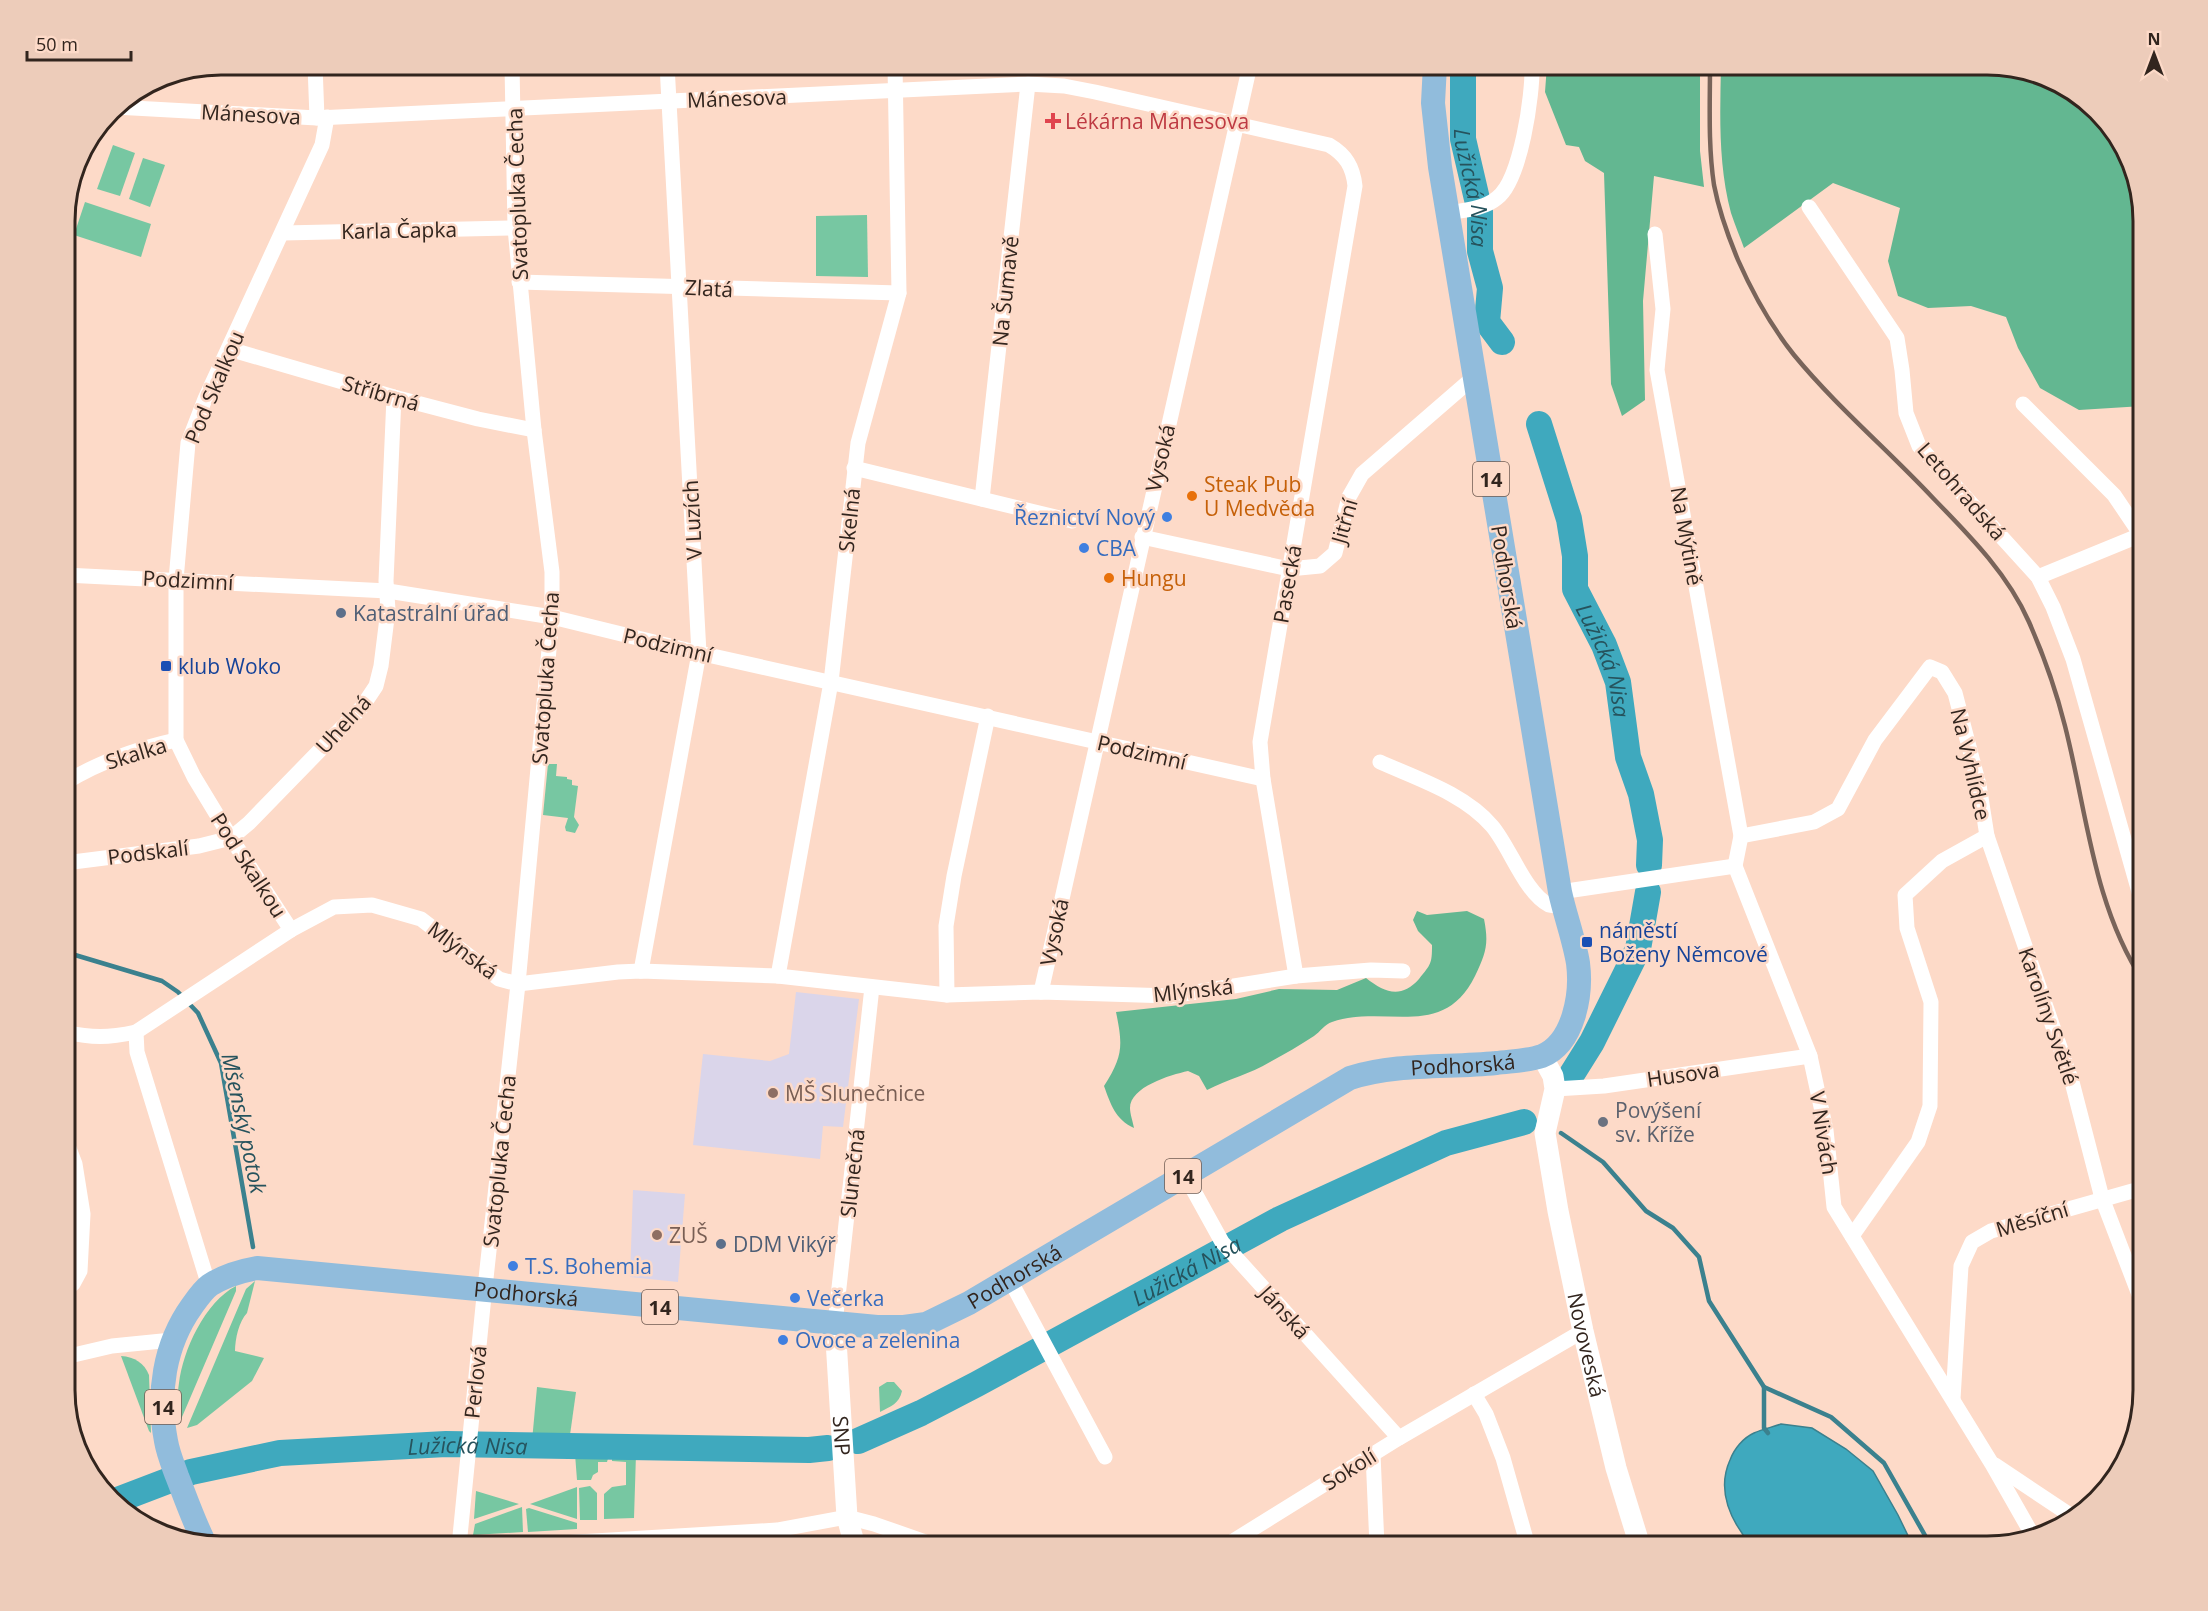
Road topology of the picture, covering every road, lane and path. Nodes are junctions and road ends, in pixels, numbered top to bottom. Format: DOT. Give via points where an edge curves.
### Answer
graph roads {
  1 [pos="316,75"];
  2 [pos="512,75"];
  3 [pos="668,75"];
  4 [pos="895,75"];
  5 [pos="1248,75"];
  6 [pos="1434,75"];
  7 [pos="1532,75"];
  8 [pos="1028,84"];
  9 [pos="896,92"];
  10 [pos="670,101"];
  11 [pos="129,108"];
  12 [pos="514,109"];
  13 [pos="322,117"];
  14 [pos="1237,125"];
  15 [pos="1347,159"];
  16 [pos="1809,207"];
  17 [pos="1456,211"];
  18 [pos="515,228"];
  19 [pos="283,233"];
  20 [pos="1655,234"];
  21 [pos="519,282"];
  22 [pos="680,286"];
  23 [pos="899,293"];
  24 [pos="229,349"];
  25 [pos="1474,377"];
  26 [pos="394,397"];
  27 [pos="2022,404"];
  28 [pos="534,430"];
  29 [pos="854,468"];
  30 [pos="982,499"];
  31 [pos="1072,521"];
  32 [pos="2133,521"];
  33 [pos="1142,537"];
  34 [pos="2133,538"];
  35 [pos="1289,568"];
  36 [pos="75,575"];
  37 [pos="2038,577"];
  38 [pos="176,580"];
  39 [pos="388,591"];
  40 [pos="552,617"];
  41 [pos="699,653"];
  42 [pos="831,682"];
  43 [pos="988,716"];
  44 [pos="176,740"];
  45 [pos="1096,741"];
  46 [pos="1380,762"];
  47 [pos="75,777"];
  48 [pos="1263,779"];
  49 [pos="1741,836"];
  50 [pos="1987,836"];
  51 [pos="231,838"];
  52 [pos="75,862"];
  53 [pos="1735,866"];
  54 [pos="2133,870"];
  55 [pos="1561,899"];
  56 [pos="291,930"];
  57 [pos="641,971"];
  58 [pos="1403,971"];
  59 [pos="778,976"];
  60 [pos="1296,976"];
  61 [pos="518,984"];
  62 [pos="872,987"];
  63 [pos="1041,992"];
  64 [pos="947,995"];
  65 [pos="136,1032"];
  66 [pos="75,1034"];
  67 [pos="1542,1056"];
  68 [pos="1810,1056"];
  69 [pos="1555,1089"];
  70 [pos="75,1164"];
  71 [pos="1185,1175"];
  72 [pos="2133,1191"];
  73 [pos="2102,1198"];
  74 [pos="1852,1236"];
  75 [pos="2133,1277"];
  76 [pos="1009,1278"];
  77 [pos="75,1280"];
  78 [pos="209,1286"];
  79 [pos="485,1290"];
  80 [pos="835,1324"];
  81 [pos="1583,1331"];
  82 [pos="170,1347"];
  83 [pos="75,1355"];
  84 [pos="1474,1394"];
  85 [pos="1953,1400"];
  86 [pos="1399,1438"];
  87 [pos="1373,1454"];
  88 [pos="1105,1457"];
  89 [pos="1992,1464"];
  90 [pos="2067,1512"];
  91 [pos="847,1517"];
  92 [pos="2029,1530"];
  93 [pos="198,1534"];
  94 [pos="460,1536"];
  95 [pos="680,1536"];
  96 [pos="852,1536"];
  97 [pos="909,1536"];
  98 [pos="1242,1536"];
  99 [pos="1377,1536"];
  100 [pos="1525,1536"];
  101 [pos="1637,1536"];
  1 -- 13 [label="street, Pod Skalkou"];
  2 -- 12 [label="street, Svatopluka Čecha"];
  3 -- 10 [label="street, V Luzích"];
  4 -- 9 [label="street, Skelná"];
  5 -- 14 [label="street, Vysoká"];
  6 -- 17 [label="main road, Podhorská / 14" via="1438,157"];
  7 -- 17 [label="street" via="1527,122 1511,179 1501,195 1486,205"];
  8 -- 9 [label="street, Mánesova"];
  8 -- 14 [label="street, Mánesova" via="1074,88"];
  8 -- 30 [label="street, Na Šumavě"];
  9 -- 10 [label="street, Mánesova"];
  9 -- 23 [label="street, Skelná"];
  10 -- 12 [label="street, Mánesova"];
  10 -- 22 [label="street, V Luzích"];
  11 -- 13 [label="street, Mánesova"];
  12 -- 13 [label="street, Mánesova"];
  12 -- 18 [label="street, Svatopluka Čecha"];
  13 -- 19 [label="street, Pod Skalkou" via="322,146"];
  14 -- 15 [label="street, Mánesova" via="1329,145"];
  14 -- 33 [label="street, Vysoká"];
  15 -- 35 [label="street, Pasecká" via="1354,173 1354,196"];
  16 -- 37 [label="street, Letohradská" via="1897,338 1906,413 1919,446"];
  17 -- 25 [label="main road, Podhorská / 14"];
  18 -- 19 [label="street, Karla Čapka"];
  18 -- 21 [label="street, Svatopluka Čecha"];
  19 -- 24 [label="street, Pod Skalkou"];
  20 -- 49 [label="street, Na Mýtině" via="1664,309 1657,370"];
  21 -- 22 [label="street, Zlatá"];
  21 -- 28 [label="street, Svatopluka Čecha"];
  22 -- 23 [label="street, Zlatá"];
  22 -- 41 [label="street, V Luzích"];
  23 -- 29 [label="street, Skelná"];
  24 -- 26 [label="street, Stříbrná"];
  24 -- 38 [label="street, Pod Skalkou" via="188,443"];
  25 -- 35 [label="street, Jitřní" via="1362,474 1349,497 1335,553 1320,567"];
  25 -- 55 [label="main road, Podhorská / 14"];
  26 -- 28 [label="street, Stříbrná"];
  26 -- 39 [label="street, Uhelná"];
  27 -- 32 [label="street" via="2114,495"];
  28 -- 40 [label="street, Svatopluka Čecha" via="552,572"];
  29 -- 30 [label="street"];
  29 -- 42 [label="street, Skelná"];
  30 -- 31 [label="street"];
  33 -- 35 [label="street, Jitřní"];
  33 -- 45 [label="street, Vysoká"];
  34 -- 37 [label="street"];
  35 -- 48 [label="street, Pasecká" via="1260,742"];
  36 -- 38 [label="street, Podzimní"];
  37 -- 54 [label="street, Letohradská" via="2073,659"];
  38 -- 39 [label="street, Podzimní"];
  38 -- 44 [label="street, Pod Skalkou"];
  39 -- 40 [label="street, Podzimní"];
  39 -- 51 [label="street, Uhelná" via="376,686 354,715"];
  40 -- 41 [label="street, Podzimní"];
  40 -- 61 [label="street, Svatopluka Čecha"];
  41 -- 42 [label="street, Podzimní"];
  41 -- 57 [label="street, V Luzích"];
  42 -- 43 [label="street, Podzimní"];
  42 -- 59 [label="street, Skelná"];
  43 -- 45 [label="street, Podzimní"];
  43 -- 64 [label="street" via="948,916"];
  44 -- 47 [label="street, Skalka" via="142,748"];
  44 -- 51 [label="street, Pod Skalkou"];
  45 -- 48 [label="street, Podzimní"];
  45 -- 63 [label="street, Vysoká"];
  46 -- 55 [label="street" via="1468,806 1492,825 1535,892 1548,904"];
  48 -- 60 [label="street, Pasecká"];
  49 -- 50 [label="street, Na Vyhlídce" via="1814,822 1838,809 1875,740 1930,667 1942,672 1955,693 1979,785"];
  49 -- 53 [label="street, Na Mýtině"];
  50 -- 73 [label="street, Karolíny Světlé" via="2072,1082"];
  50 -- 74 [label="street, Na Vyhlídce" via="1942,861 1905,895 1906,928 1931,1002 1930,1106 1918,1142"];
  51 -- 52 [label="street, Podskalí" via="199,846"];
  51 -- 56 [label="street, Pod Skalkou"];
  53 -- 55 [label="street"];
  53 -- 68 [label="street, V Nivách"];
  55 -- 67 [label="main road, Podhorská / 14" via="1578,963 1577,1011 1557,1044"];
  56 -- 61 [label="street, Mlýnská" via="334,907 372,905 421,919 498,979"];
  56 -- 65 [label="street, Mlýnská"];
  57 -- 59 [label="street, Mlýnská"];
  57 -- 61 [label="street, Mlýnská"];
  58 -- 60 [label="street, Mlýnská"];
  59 -- 62 [label="street, Mlýnská"];
  60 -- 63 [label="street, Mlýnská" via="1171,996"];
  61 -- 79 [label="street, Svatopluka Čecha"];
  62 -- 64 [label="street, Mlýnská"];
  62 -- 80 [label="street, Slunečná"];
  63 -- 64 [label="street, Mlýnská"];
  65 -- 66 [label="street" via="108,1038"];
  65 -- 78 [label="street" via="137,1052"];
  67 -- 69 [label="street"];
  67 -- 71 [label="main road, Podhorská / 14" via="1392,1069 1350,1078"];
  68 -- 69 [label="street, Husova" via="1604,1086"];
  68 -- 74 [label="street, V Nivách" via="1826,1130 1834,1207"];
  69 -- 81 [label="street, Novoveská" via="1545,1139"];
  70 -- 77 [label="street" via="82,1215 80,1271"];
  71 -- 76 [label="main road, Podhorská / 14"];
  71 -- 86 [label="street, Jánská" via="1222,1242"];
  72 -- 73 [label="street, Měsíční"];
  73 -- 75 [label="street, Karolíny Světlé"];
  73 -- 85 [label="street, Měsíční" via="1991,1231 1972,1242 1961,1266"];
  74 -- 85 [label="street, V Nivách"];
  76 -- 80 [label="main road, Podhorská / 14" via="926,1324"];
  76 -- 88 [label="street"];
  78 -- 79 [label="main road, Podhorská / 14" via="235,1272 257,1268"];
  78 -- 82 [label="main road, Podhorská / 14" via="186,1314"];
  79 -- 80 [label="main road, Podhorská / 14"];
  79 -- 94 [label="street, Perlová"];
  80 -- 91 [label="street, SNP"];
  81 -- 84 [label="street, Sokolí"];
  81 -- 101 [label="street, Novoveská"];
  82 -- 83 [label="street" via="112,1346"];
  82 -- 93 [label="main road, 14" via="163,1409 166,1444"];
  84 -- 86 [label="street, Sokolí"];
  84 -- 100 [label="street" via="1503,1458"];
  85 -- 89 [label="street, V Nivách"];
  86 -- 87 [label="street, Sokolí"];
  87 -- 98 [label="street, Sokolí"];
  87 -- 99 [label="street"];
  89 -- 90 [label="street"];
  89 -- 92 [label="street, V Nivách"];
  91 -- 95 [label="street" via="777,1530"];
  91 -- 96 [label="street, SNP"];
  91 -- 97 [label="street"];
}
